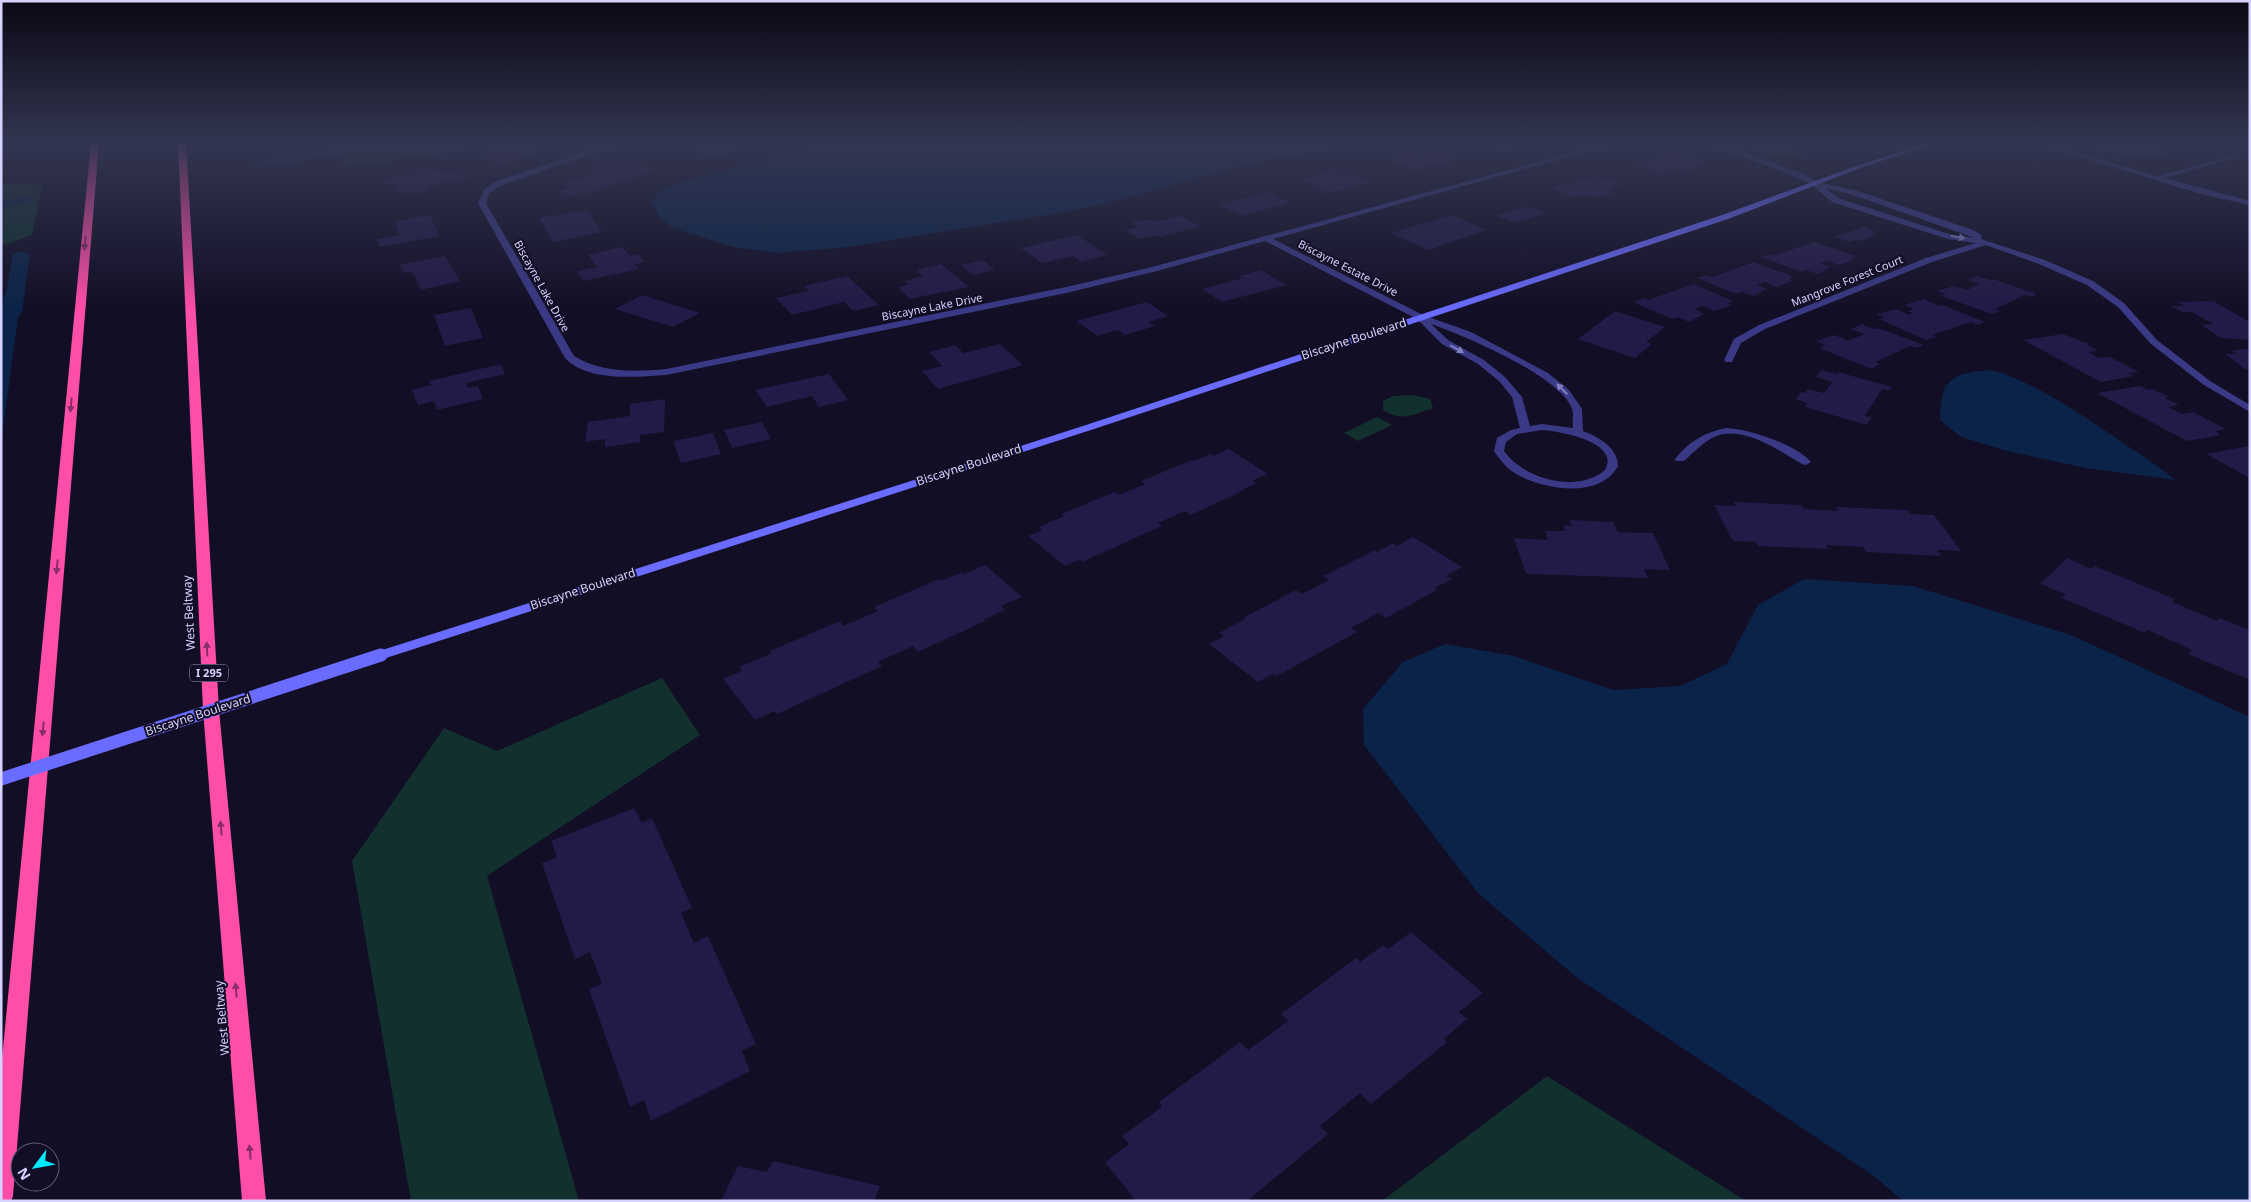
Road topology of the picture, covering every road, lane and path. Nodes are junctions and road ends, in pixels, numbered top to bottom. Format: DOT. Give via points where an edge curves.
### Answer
graph roads {
  1 [pos="90,199"];
  2 [pos="185,199"];
  3 [pos="483,199"];
  4 [pos="1409,199"];
  5 [pos="1773,199"];
  6 [pos="1835,199"];
  7 [pos="1872,199"];
  8 [pos="2236,199"];
  9 [pos="2250,203"];
  10 [pos="1265,238"];
  11 [pos="1986,242"];
  12 [pos="1420,317"];
  13 [pos="1729,360"];
  14 [pos="2250,409"];
  15 [pos="1525,428"];
  16 [pos="1578,433"];
  17 [pos="1680,459"];
  18 [pos="1806,462"];
  19 [pos="1,779"];
  20 [pos="1,1196"];
  21 [pos="254,1201"];
  1 -- 20 [label="highway, one-way"];
  21 -- 2 [label="highway, West Beltway / I 295, one-way" via="210,710"];
  3 -- 10 [label="street, Biscayne Lake Drive" via="570,358 584,368 637,375 666,372 975,310 1154,269"];
  4 -- 10 [label="street, Biscayne Lake Drive"];
  5 -- 12 [label="street, Biscayne Boulevard"];
  6 -- 11 [label="street, one-way" via="1951,237"];
  7 -- 11 [label="street" via="1970,232"];
  8 -- 9 [label="street"];
  10 -- 12 [label="street, Biscayne Estate Drive"];
  11 -- 13 [label="street, Mangrove Forest Court" via="1929,260 1762,328 1737,341"];
  11 -- 14 [label="street" via="2090,283 2121,305 2154,342 2207,383"];
  12 -- 15 [label="street, one-way" via="1445,342 1502,379 1517,397"];
  16 -- 12 [label="street, one-way" via="1577,409 1566,392 1545,375 1468,334"];
  12 -- 19 [label="street, Biscayne Boulevard, bridge"];
  15 -- 16 [label="street" via="1542,427"];
  15 -- 16 [label="street" via="1502,438 1498,446 1500,456 1522,475 1560,485 1596,482 1608,476 1614,467 1613,457 1605,448"];
  17 -- 18 [label="street" via="1714,433 1739,432 1755,435"];
}
